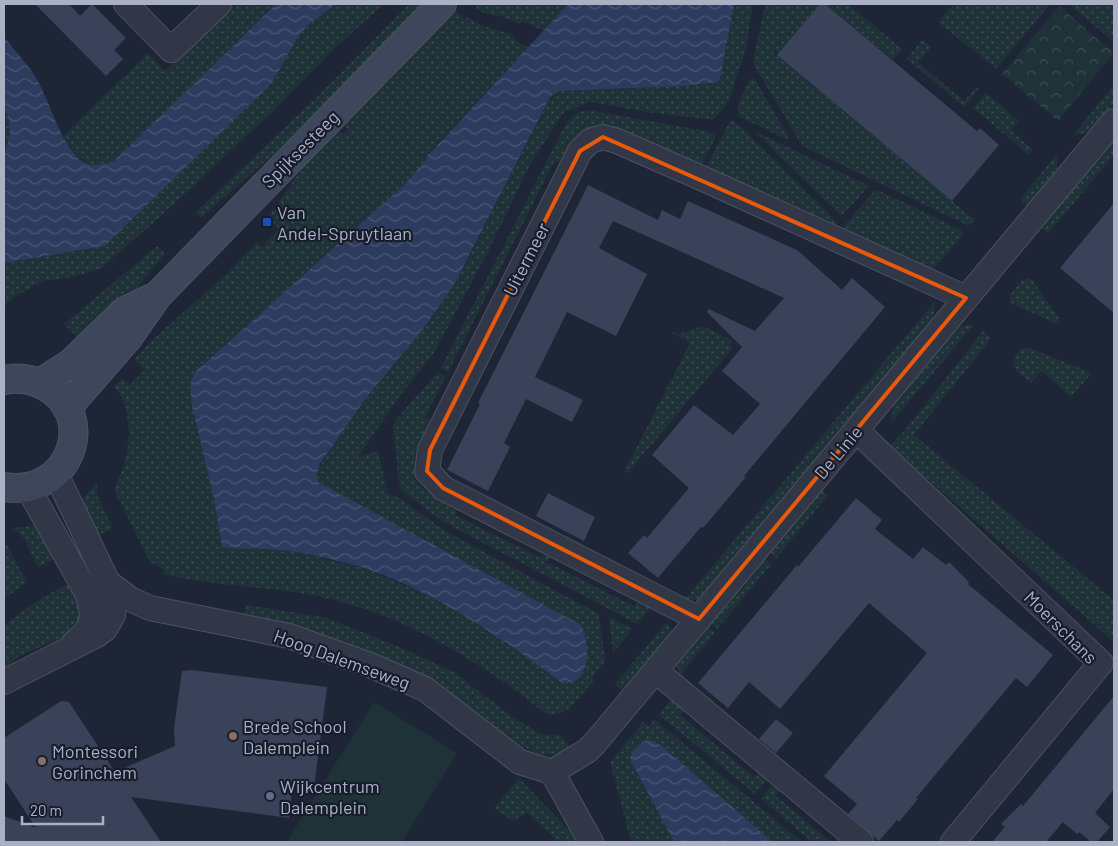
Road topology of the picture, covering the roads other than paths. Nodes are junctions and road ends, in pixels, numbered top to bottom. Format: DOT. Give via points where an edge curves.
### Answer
graph roads {
  1 [pos="126,4"];
  2 [pos="219,4"];
  3 [pos="442,4"];
  4 [pos="1114,121"];
  5 [pos="158,295"];
  6 [pos="966,298"];
  7 [pos="4,380"];
  8 [pos="40,383"];
  9 [pos="67,408"];
  10 [pos="856,430"];
  11 [pos="56,474"];
  12 [pos="16,488"];
  13 [pos="110,584"];
  14 [pos="88,593"];
  15 [pos="114,608"];
  16 [pos="177,614"];
  17 [pos="699,619"];
  18 [pos="64,650"];
  19 [pos="656,671"];
  20 [pos="4,682"];
  21 [pos="552,772"];
  22 [pos="591,842"];
  23 [pos="861,842"];
  24 [pos="953,842"];
  1 -- 2 [label="street" via="171,50"];
  3 -- 5 [label="main road, Spijksesteeg"];
  4 -- 6 [label="street, De Linie"];
  5 -- 8 [label="main road, Spijksesteeg" via="125,311 70,364"];
  5 -- 9 [label="main road, Spijksesteeg" via="128,338"];
  6 -- 10 [label="street, De Linie"];
  6 -- 17 [label="street, Uitermeer" via="617,141 602,137 590,141 580,151 430,450 427,471 443,488"];
  7 -- 8 [label="main road" via="18,378"];
  8 -- 9 [label="main road" via="60,398"];
  9 -- 11 [label="main road" via="73,431 72,443 64,465"];
  10 -- 17 [label="street, De Linie"];
  10 -- 24 [label="street, Moerschans" via="1101,663"];
  11 -- 12 [label="main road" via="38,485"];
  11 -- 13 [label="street"];
  12 -- 14 [label="street"];
  13 -- 15 [label="street"];
  13 -- 16 [label="street, Hoog Dalemseweg" via="141,604"];
  14 -- 15 [label="street, Hoog Dalemseweg" via="96,601"];
  14 -- 18 [label="street" via="93,620 84,634"];
  15 -- 16 [label="street, Hoog Dalemseweg"];
  15 -- 18 [label="street" via="105,629"];
  16 -- 21 [label="street, Hoog Dalemseweg" via="289,636 370,665 425,689 520,762"];
  17 -- 19 [label="street, De Linie"];
  18 -- 20 [label="street"];
  19 -- 21 [label="street, De Linie" via="587,751"];
  19 -- 23 [label="street"];
  21 -- 22 [label="street"];
}
